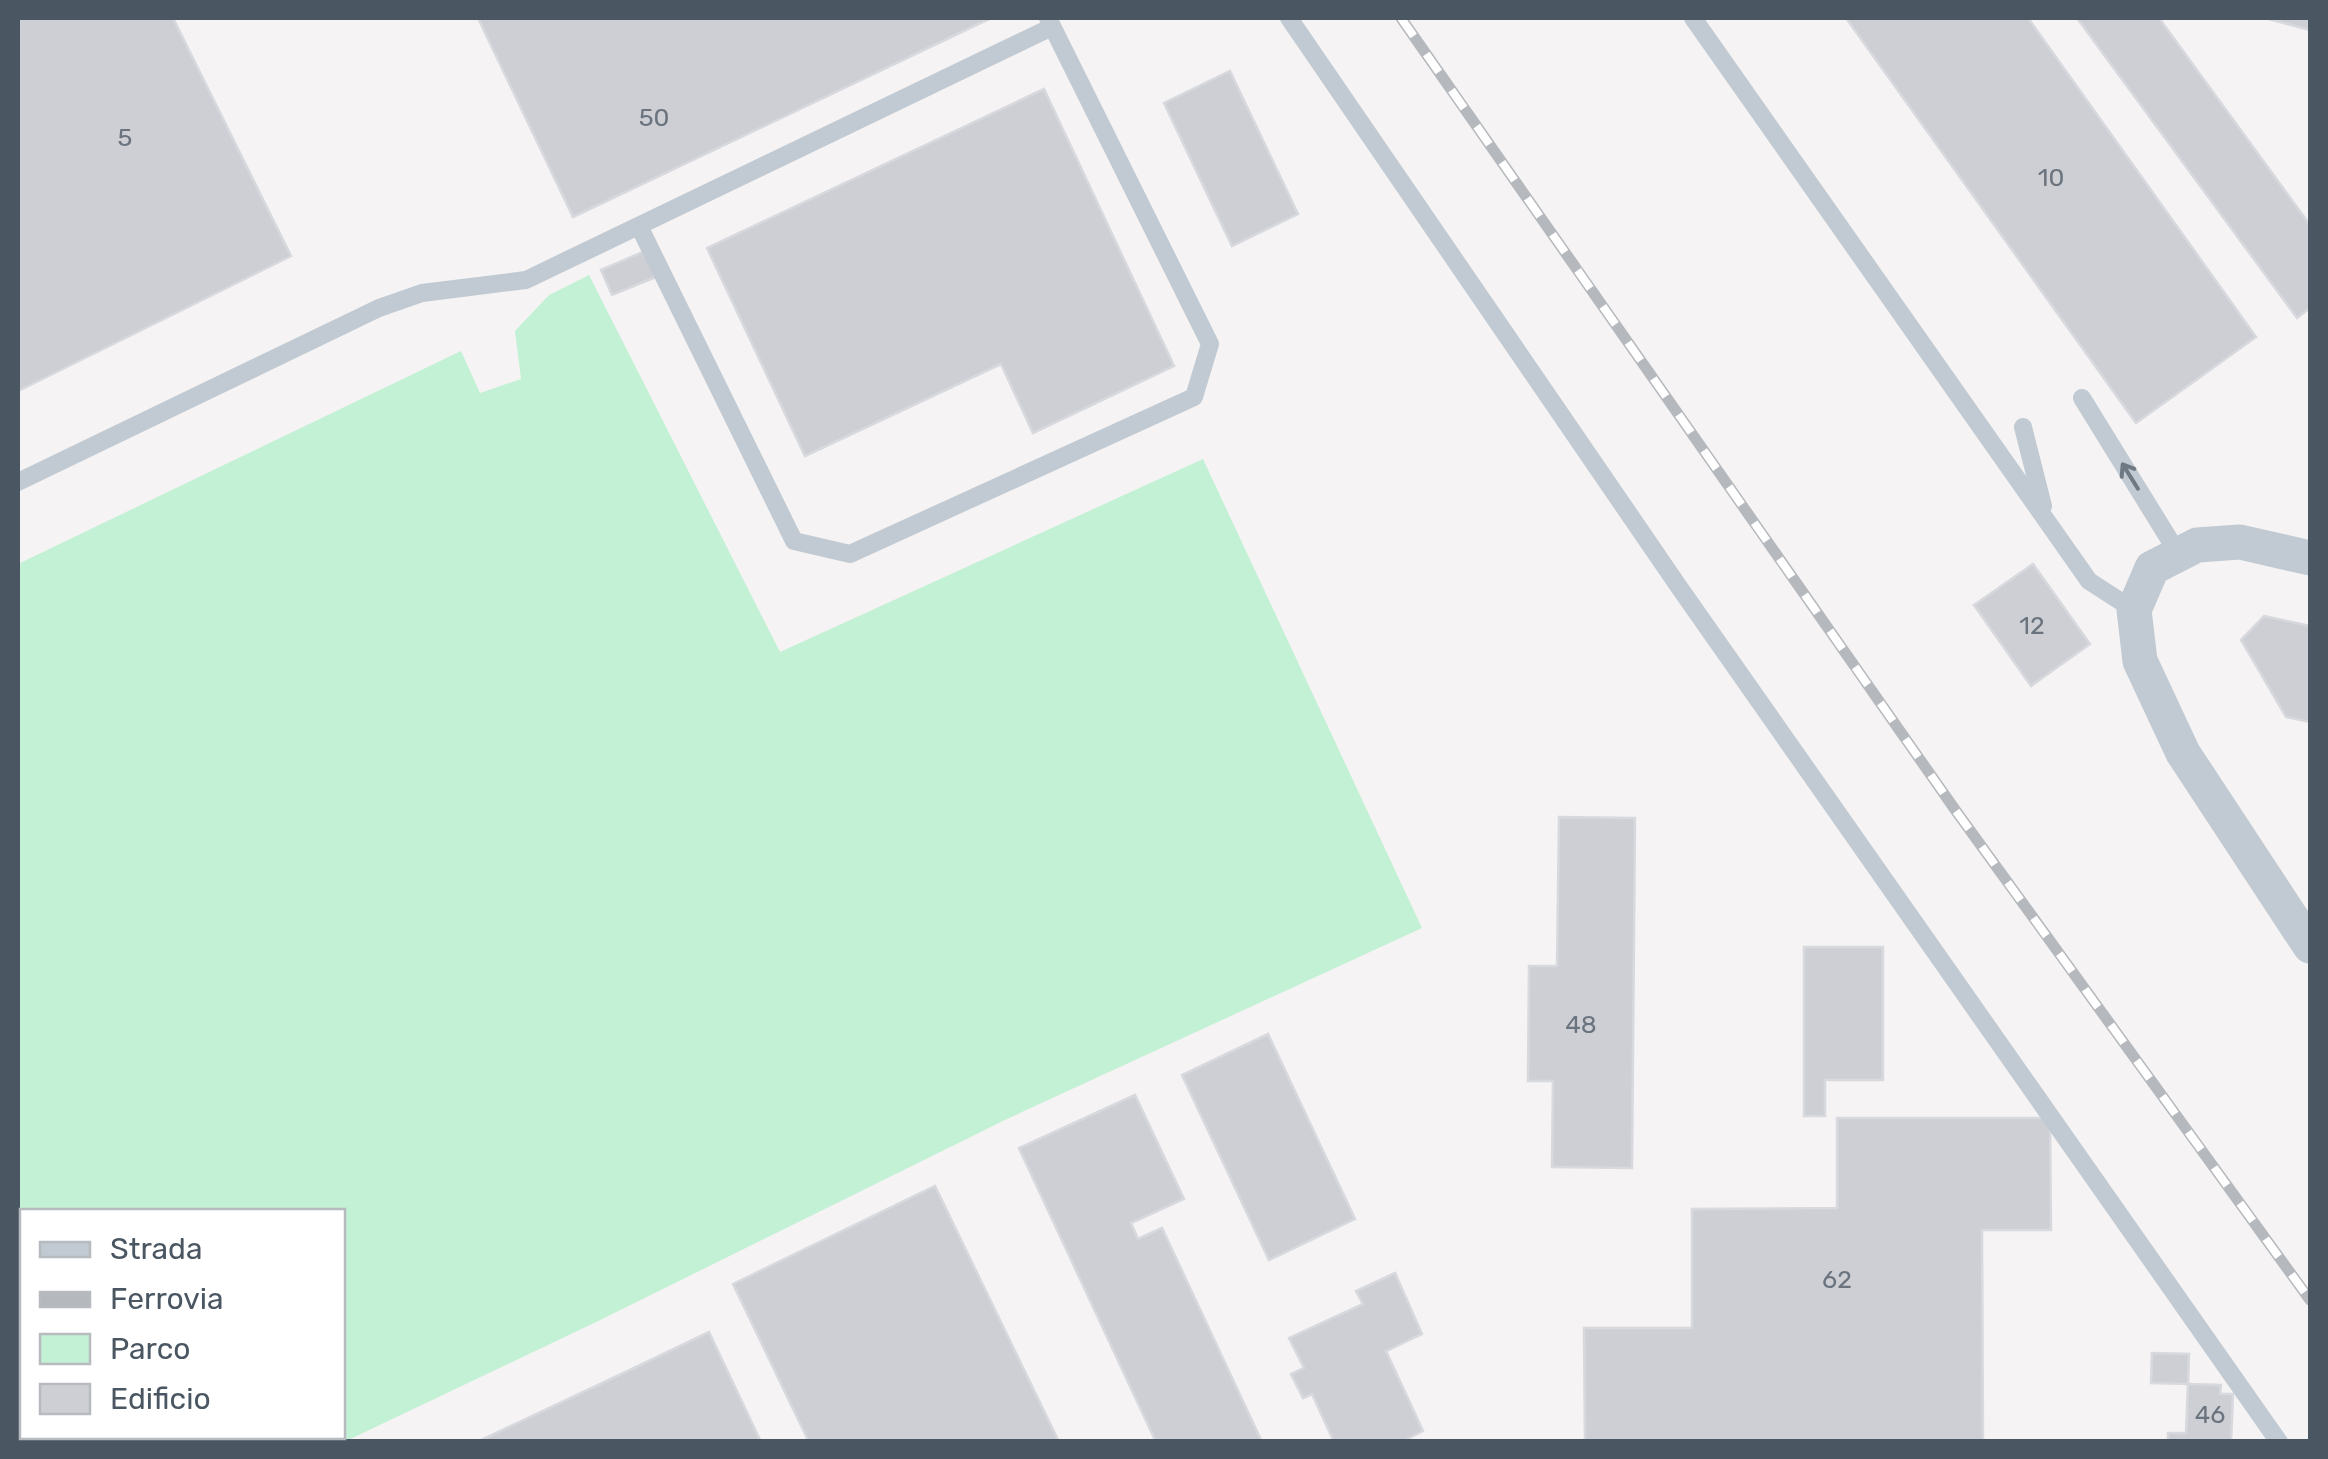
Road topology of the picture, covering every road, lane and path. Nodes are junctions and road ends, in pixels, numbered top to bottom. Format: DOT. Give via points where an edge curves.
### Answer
graph roads {
  1 [pos="1290,18"];
  2 [pos="1693,18"];
  3 [pos="1050,22"];
  4 [pos="639,226"];
  5 [pos="2082,398"];
  6 [pos="2023,426"];
  7 [pos="18,482"];
  8 [pos="2046,517"];
  9 [pos="2179,554"];
  10 [pos="2310,558"];
  11 [pos="2134,610"];
  12 [pos="2310,946"];
  13 [pos="2279,1442"];
  1 -- 13 [label="lane"];
  2 -- 8 [label="lane"];
  3 -- 4 [label="lane"];
  3 -- 4 [label="lane" via="1210,344 1194,396 850,554 794,541"];
  4 -- 7 [label="lane" via="526,280 422,293 378,308"];
  9 -- 5 [label="lane, one-way"];
  6 -- 8 [label="lane"];
  8 -- 11 [label="lane" via="2089,581"];
  9 -- 10 [label="street" via="2198,545 2240,542"];
  9 -- 11 [label="street" via="2152,568"];
  11 -- 12 [label="street" via="2140,661 2183,753"];
}
